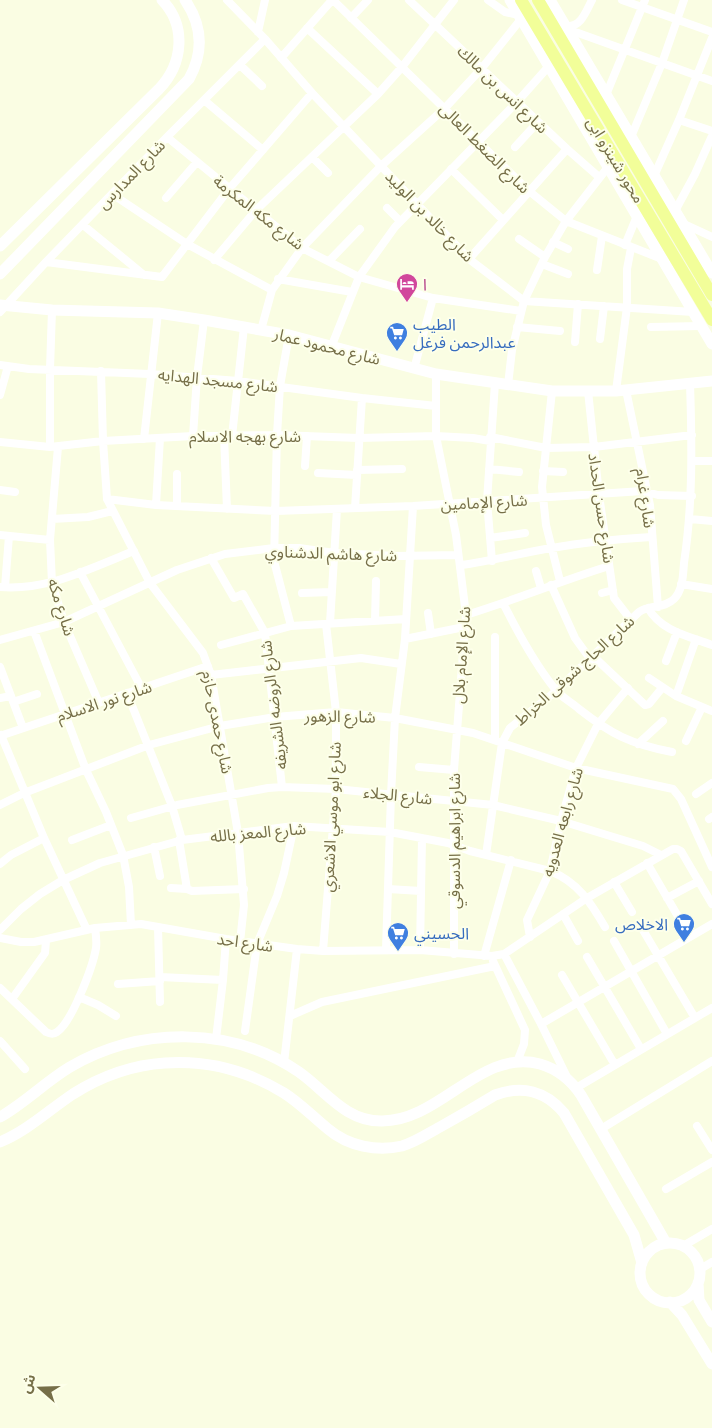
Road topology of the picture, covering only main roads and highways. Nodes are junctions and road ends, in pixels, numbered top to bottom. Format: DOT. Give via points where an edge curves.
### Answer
graph roads {
  1 [pos="521,0"];
  2 [pos="538,0"];
  3 [pos="712,295"];
  4 [pos="707,323"];
  1 -- 4 [label="main road, محور شينزو ابى"];
  2 -- 3 [label="main road, محور شينزو ابى"];
}
